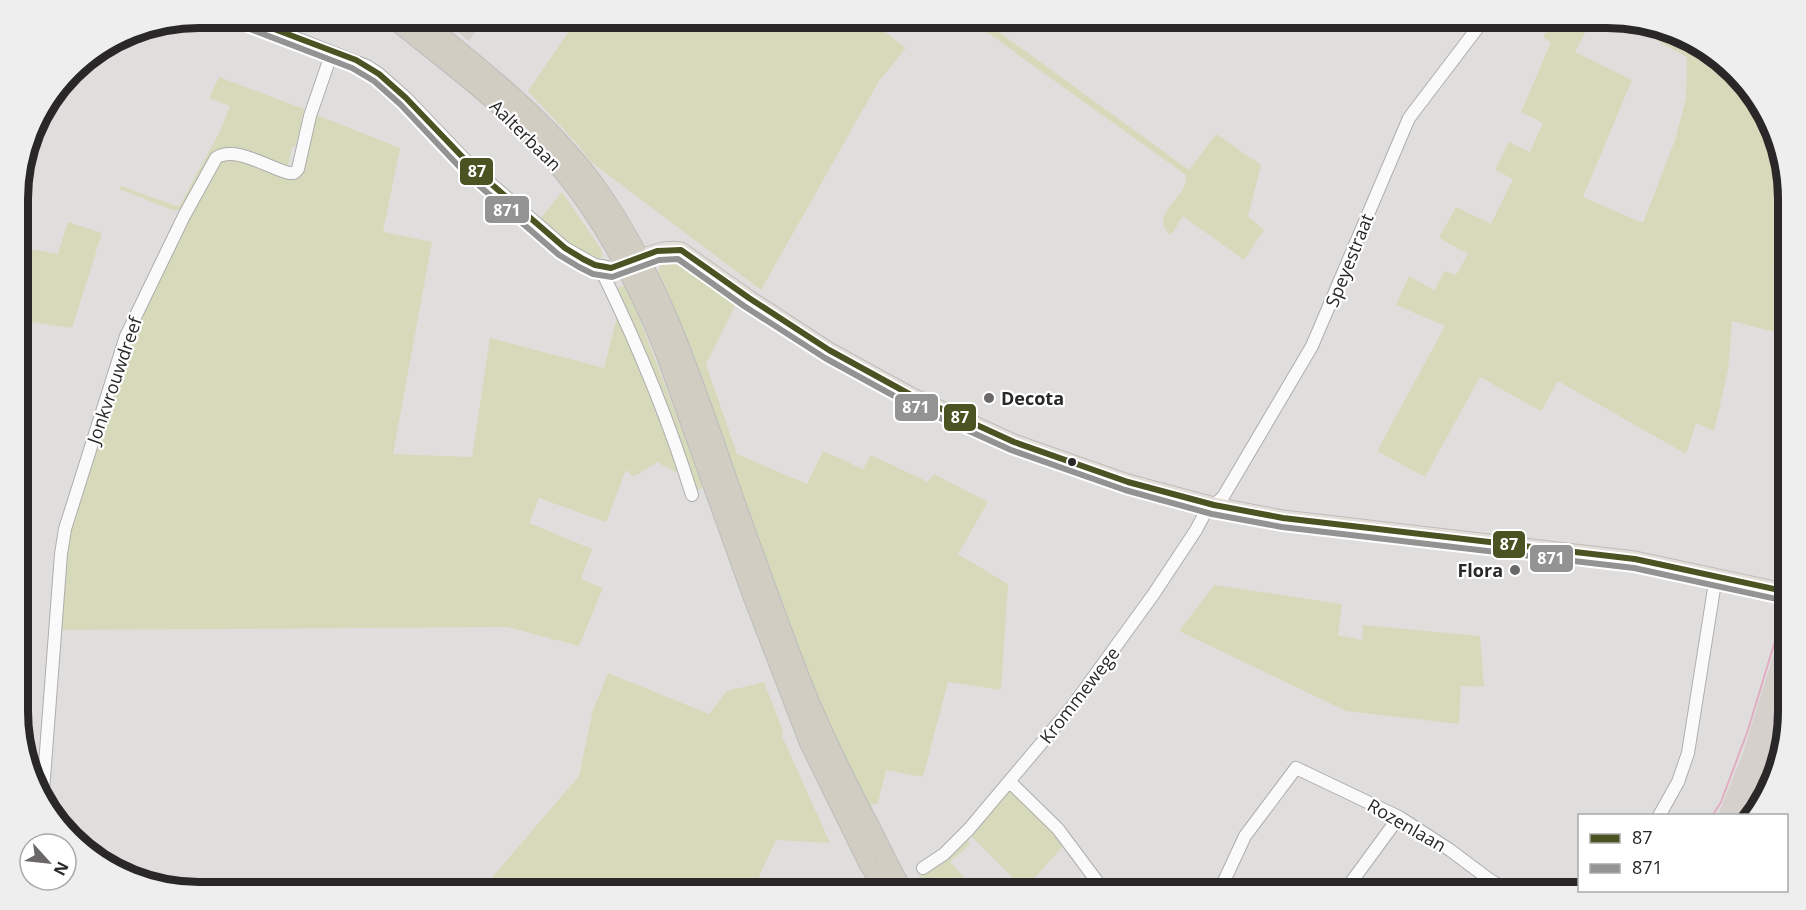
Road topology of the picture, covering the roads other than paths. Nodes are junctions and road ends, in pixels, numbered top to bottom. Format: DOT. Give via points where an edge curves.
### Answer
graph roads {
  1 [pos="273,29"];
  2 [pos="406,29"];
  3 [pos="432,29"];
  4 [pos="1477,29"];
  5 [pos="332,52"];
  6 [pos="633,261"];
  7 [pos="603,266"];
  8 [pos="692,495"];
  9 [pos="1214,505"];
  10 [pos="1716,576"];
  11 [pos="1778,590"];
  12 [pos="44,781"];
  13 [pos="1010,782"];
  14 [pos="1660,814"];
  15 [pos="1399,818"];
  16 [pos="923,868"];
  17 [pos="1490,880"];
  18 [pos="1097,881"];
  19 [pos="1224,881"];
  20 [pos="1352,881"];
  21 [pos="888,882"];
  1 -- 5 [label="street"];
  2 -- 6 [label="highway, Aalterbaan" via="537,142"];
  3 -- 6 [label="highway, Aalterbaan" via="501,85 555,138 614,214"];
  4 -- 9 [label="street, Speyestraat" via="1408,118 1312,346 1223,497"];
  5 -- 7 [label="street" via="379,74 468,163 566,248"];
  5 -- 12 [label="street, Jonkvrouwdreef" via="310,116 298,169 290,173 230,153 216,158 126,336 65,529"];
  6 -- 7 [label="street" via="611,268"];
  6 -- 9 [label="main road" via="664,249 681,250 829,350 958,417 1077,466"];
  6 -- 21 [label="highway" via="652,279 679,344 808,696"];
  7 -- 8 [label="street"];
  9 -- 10 [label="main road" via="1330,525 1635,559"];
  9 -- 13 [label="street, Krommewege" via="1116,649"];
  10 -- 11 [label="main road"];
  10 -- 14 [label="street" via="1688,753"];
  13 -- 16 [label="street, Krommewege" via="952,846"];
  13 -- 18 [label="street" via="1058,829"];
  15 -- 17 [label="street, Rozenlaan"];
  15 -- 19 [label="street, Rozenlaan" via="1296,768 1245,836"];
  15 -- 20 [label="street"];
}
